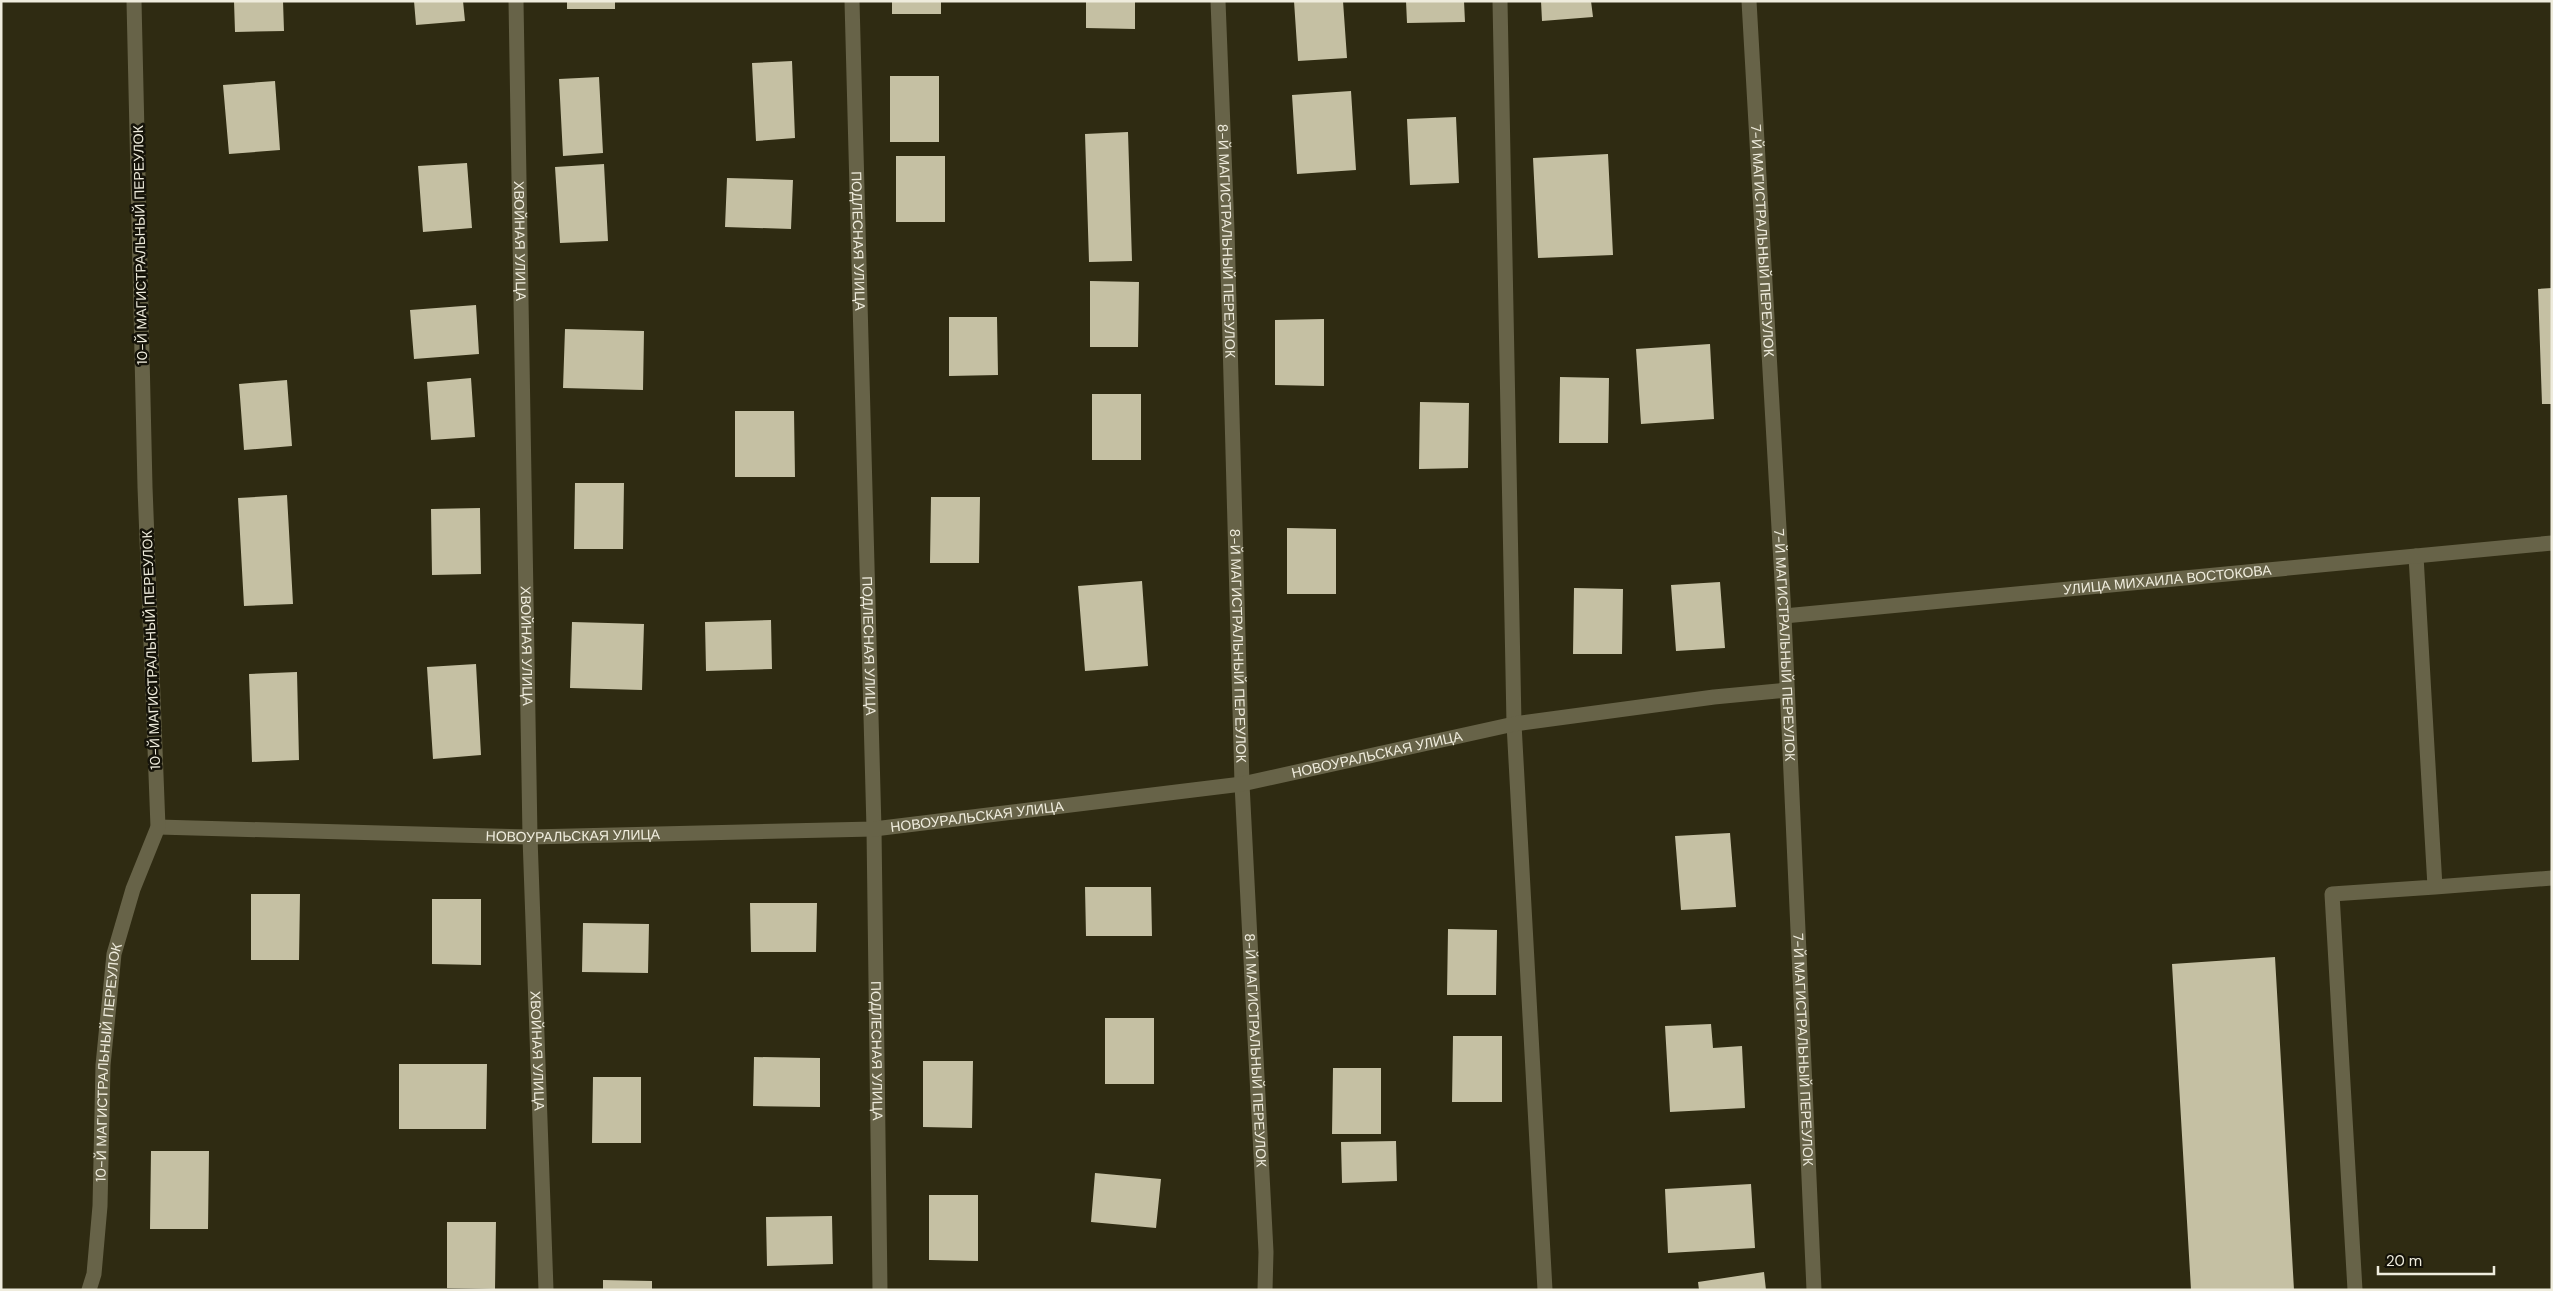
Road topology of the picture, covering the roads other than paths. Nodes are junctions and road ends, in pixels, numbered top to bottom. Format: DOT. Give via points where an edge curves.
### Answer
graph roads {
  1 [pos="134,1"];
  2 [pos="516,1"];
  3 [pos="852,1"];
  4 [pos="1218,1"];
  5 [pos="1500,1"];
  6 [pos="1749,1"];
  7 [pos="2552,543"];
  8 [pos="2416,556"];
  9 [pos="1784,616"];
  10 [pos="1787,690"];
  11 [pos="1514,724"];
  12 [pos="1242,784"];
  13 [pos="158,827"];
  14 [pos="874,829"];
  15 [pos="530,837"];
  16 [pos="2552,878"];
  17 [pos="2436,887"];
  18 [pos="89,1290"];
  19 [pos="546,1290"];
  20 [pos="880,1290"];
  21 [pos="1265,1290"];
  22 [pos="1545,1290"];
  23 [pos="1814,1290"];
  24 [pos="2355,1290"];
  1 -- 13 [label="street, 10-Й МАГИСТРАЛЬНЫЙ ПЕРЕУЛОК" via="145,487"];
  2 -- 15 [label="street, ХВОЙНАЯ УЛИЦА"];
  3 -- 14 [label="street, ПОДЛЕСНАЯ УЛИЦА"];
  4 -- 12 [label="street, 8-Й МАГИСТРАЛЬНЫЙ ПЕРЕУЛОК"];
  5 -- 11 [label="street"];
  6 -- 9 [label="street, 7-Й МАГИСТРАЛЬНЫЙ ПЕРЕУЛОК"];
  7 -- 8 [label="street, УЛИЦА МИХАИЛА ВОСТОКОВА"];
  8 -- 9 [label="street, УЛИЦА МИХАИЛА ВОСТОКОВА"];
  8 -- 17 [label="street"];
  9 -- 10 [label="street, 7-Й МАГИСТРАЛЬНЫЙ ПЕРЕУЛОК"];
  10 -- 11 [label="street, НОВОУРАЛЬСКАЯ УЛИЦА"];
  10 -- 23 [label="street, 7-Й МАГИСТРАЛЬНЫЙ ПЕРЕУЛОК"];
  11 -- 12 [label="street, НОВОУРАЛЬСКАЯ УЛИЦА"];
  11 -- 22 [label="street"];
  12 -- 14 [label="street, НОВОУРАЛЬСКАЯ УЛИЦА"];
  12 -- 21 [label="street, 8-Й МАГИСТРАЛЬНЫЙ ПЕРЕУЛОК" via="1266,1252"];
  13 -- 15 [label="street, НОВОУРАЛЬСКАЯ УЛИЦА"];
  13 -- 18 [label="street, 10-Й МАГИСТРАЛЬНЫЙ ПЕРЕУЛОК" via="133,889 114,954 103,1065 100,1206 94,1274"];
  14 -- 15 [label="street, НОВОУРАЛЬСКАЯ УЛИЦА"];
  14 -- 20 [label="street, ПОДЛЕСНАЯ УЛИЦА"];
  15 -- 19 [label="street, ХВОЙНАЯ УЛИЦА"];
  16 -- 17 [label="street"];
  17 -- 24 [label="street" via="2332,894"];
}
